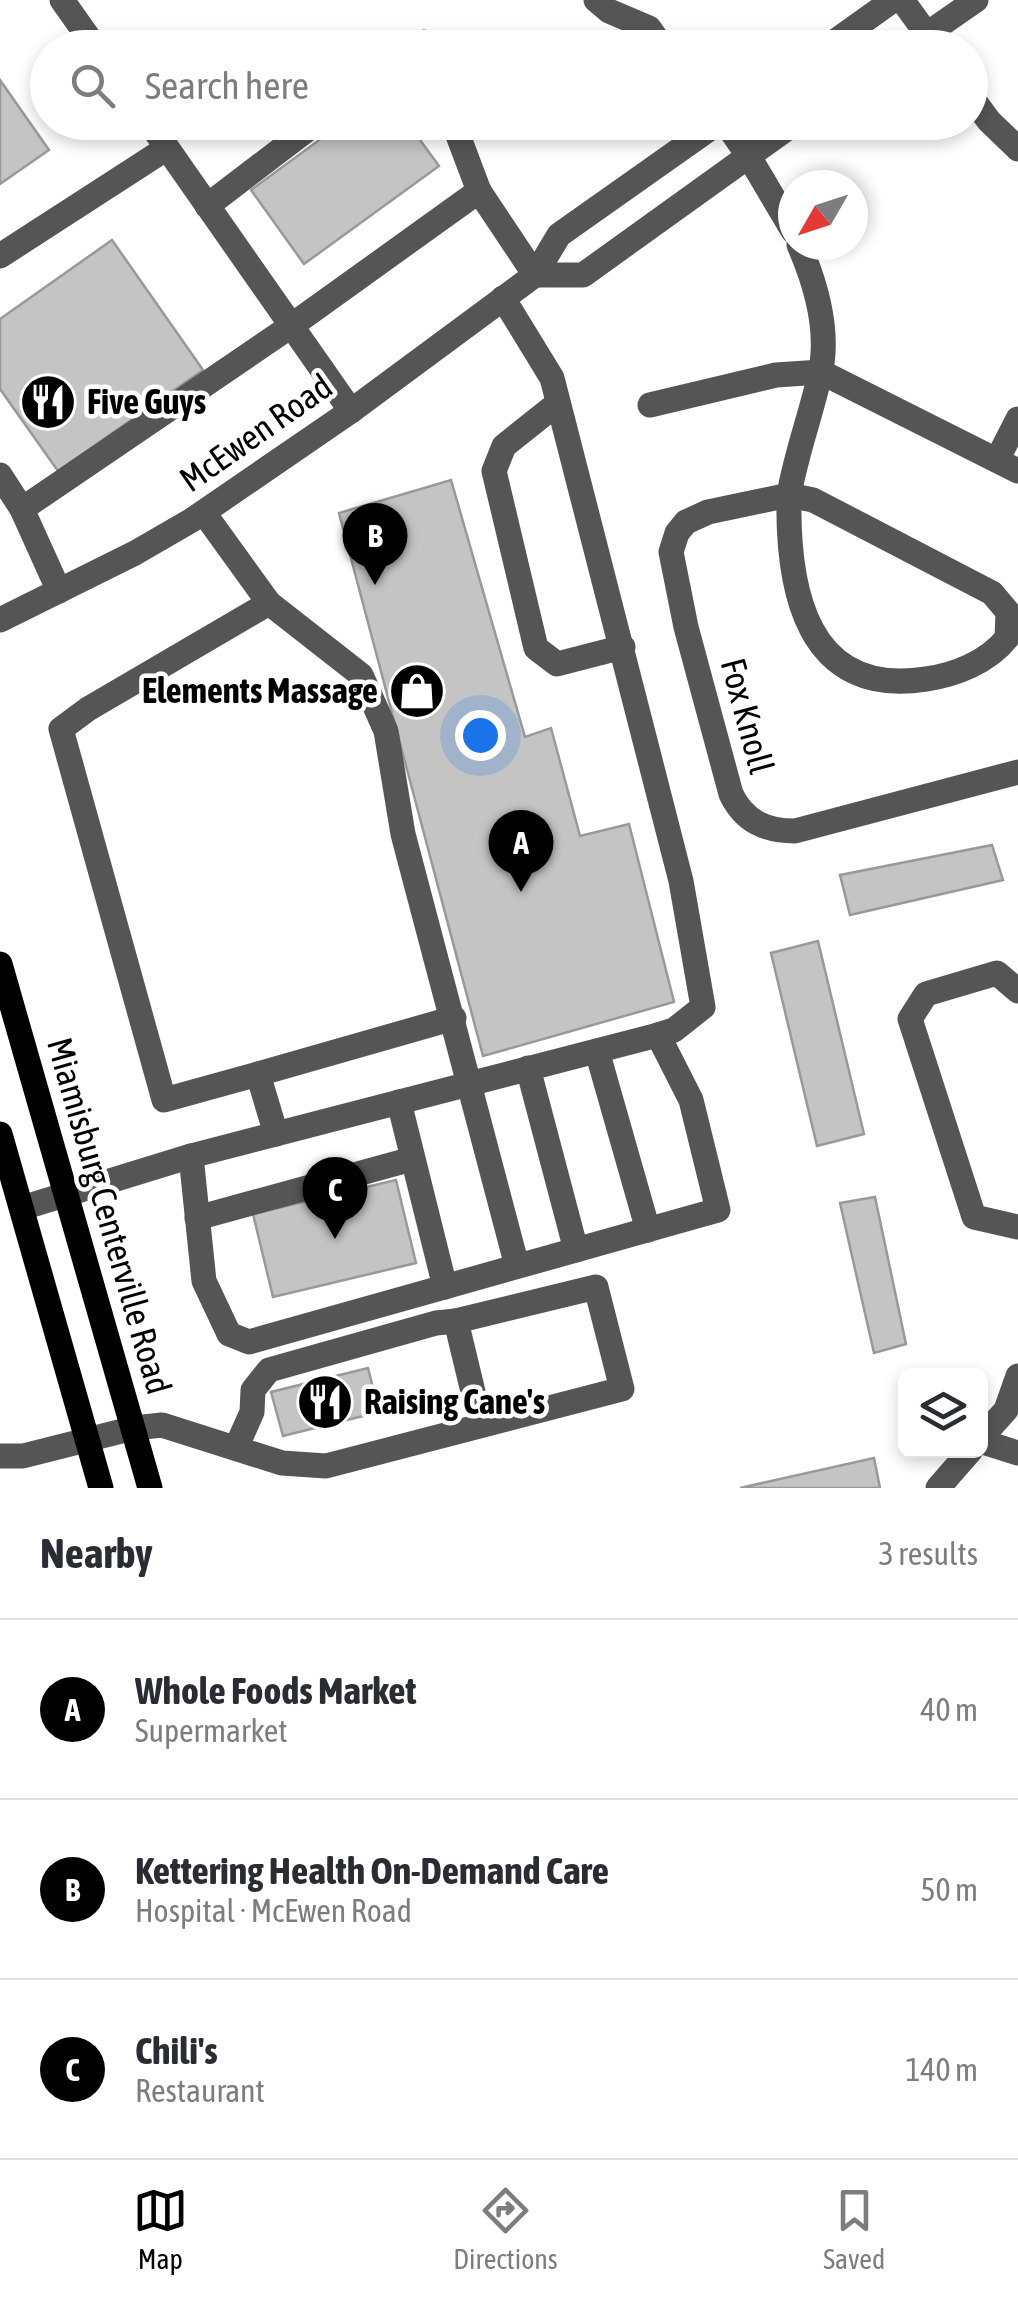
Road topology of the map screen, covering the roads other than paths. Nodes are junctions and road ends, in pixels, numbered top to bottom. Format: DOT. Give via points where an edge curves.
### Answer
graph roads {
  1 [pos="62,0"];
  2 [pos="596,0"];
  3 [pos="894,0"];
  4 [pos="902,0"];
  5 [pos="976,0"];
  6 [pos="83,30"];
  7 [pos="650,30"];
  8 [pos="852,30"];
  9 [pos="917,30"];
  10 [pos="940,30"];
  11 [pos="988,120"];
  12 [pos="161,140"];
  13 [pos="293,140"];
  14 [pos="461,140"];
  15 [pos="696,140"];
  16 [pos="735,140"];
  17 [pos="770,140"];
  18 [pos="167,148"];
  19 [pos="1018,149"];
  20 [pos="748,155"];
  21 [pos="479,191"];
  22 [pos="207,206"];
  23 [pos="778,206"];
  24 [pos="0,256"];
  25 [pos="804,260"];
  26 [pos="535,274"];
  27 [pos="503,298"];
  28 [pos="291,326"];
  29 [pos="821,372"];
  30 [pos="558,404"];
  31 [pos="650,405"];
  32 [pos="351,411"];
  33 [pos="1018,419"];
  34 [pos="1008,466"];
  35 [pos="0,475"];
  36 [pos="790,496"];
  37 [pos="22,509"];
  38 [pos="204,512"];
  39 [pos="59,590"];
  40 [pos="269,603"];
  41 [pos="0,620"];
  42 [pos="623,647"];
  43 [pos="1018,772"];
  44 [pos="0,964"];
  45 [pos="1018,992"];
  46 [pos="454,1018"];
  47 [pos="658,1035"];
  48 [pos="598,1050"];
  49 [pos="528,1068"];
  50 [pos="258,1074"];
  51 [pos="468,1084"];
  52 [pos="399,1102"];
  53 [pos="0,1134"];
  54 [pos="276,1134"];
  55 [pos="191,1156"];
  56 [pos="412,1159"];
  57 [pos="68,1195"];
  58 [pos="22,1208"];
  59 [pos="197,1218"];
  60 [pos="1018,1227"];
  61 [pos="648,1230"];
  62 [pos="576,1250"];
  63 [pos="517,1266"];
  64 [pos="445,1286"];
  65 [pos="456,1321"];
  66 [pos="1018,1376"];
  67 [pos="481,1425"];
  68 [pos="134,1428"];
  69 [pos="988,1431"];
  70 [pos="88,1440"];
  71 [pos="988,1443"];
  72 [pos="236,1448"];
  73 [pos="1018,1454"];
  74 [pos="0,1456"];
  75 [pos="964,1458"];
  76 [pos="102,1488"];
  77 [pos="150,1488"];
  78 [pos="938,1488"];
  1 -- 6 [label="street"];
  2 -- 7 [label="street"];
  3 -- 8 [label="street"];
  4 -- 9 [label="street"];
  5 -- 10 [label="street"];
  11 -- 19 [label="street"];
  12 -- 18 [label="street"];
  13 -- 22 [label="street"];
  14 -- 21 [label="street"];
  15 -- 26 [label="street, McEwen Road" via="559,235"];
  16 -- 20 [label="street"];
  17 -- 20 [label="street"];
  18 -- 22 [label="street"];
  18 -- 24 [label="street"];
  20 -- 23 [label="street"];
  20 -- 26 [label="street" via="583,275"];
  21 -- 26 [label="street"];
  21 -- 28 [label="street"];
  22 -- 28 [label="street"];
  25 -- 29 [label="street" via="824,338"];
  26 -- 27 [label="street, McEwen Road"];
  27 -- 30 [label="street" via="552,378"];
  27 -- 32 [label="street, McEwen Road"];
  28 -- 32 [label="street"];
  28 -- 37 [label="street"];
  29 -- 31 [label="street" via="776,375"];
  29 -- 34 [label="street"];
  29 -- 36 [label="street"];
  30 -- 42 [label="street"];
  30 -- 42 [label="street" via="504,446 494,471 536,648 557,664"];
  32 -- 38 [label="street, McEwen Road"];
  33 -- 34 [label="street"];
  35 -- 37 [label="street"];
  36 -- 36 [label="street" via="788,535 805,617 814,638 850,672 875,681 932,678 986,658 1007,638 1008,612 992,593 813,500"];
  36 -- 43 [label="street, Fox Knoll" via="686,522 670,552 736,804 761,826 795,831"];
  37 -- 39 [label="street"];
  38 -- 39 [label="street, McEwen Road"];
  38 -- 40 [label="street"];
  39 -- 41 [label="street, McEwen Road"];
  40 -- 46 [label="street" via="361,674 386,731 404,834"];
  40 -- 50 [label="street" via="61,728 164,1100"];
  42 -- 47 [label="street" via="681,881 704,1006"];
  44 -- 57 [label="main road, Miamisburg Centerville Road"];
  45 -- 60 [label="street" via="997,974 926,994 910,1019 974,1217"];
  46 -- 50 [label="street"];
  46 -- 51 [label="street"];
  47 -- 48 [label="street"];
  47 -- 61 [label="street" via="691,1100 718,1210"];
  48 -- 49 [label="street"];
  48 -- 61 [label="street"];
  49 -- 51 [label="street"];
  49 -- 62 [label="street"];
  50 -- 54 [label="street"];
  51 -- 52 [label="street"];
  51 -- 63 [label="street"];
  52 -- 54 [label="street"];
  52 -- 56 [label="street"];
  53 -- 58 [label="main road"];
  54 -- 55 [label="street"];
  55 -- 57 [label="street"];
  55 -- 59 [label="street"];
  56 -- 59 [label="street"];
  56 -- 64 [label="street"];
  57 -- 58 [label="street"];
  57 -- 68 [label="main road, Miamisburg Centerville Road"];
  58 -- 70 [label="main road"];
  59 -- 64 [label="street" via="204,1281 229,1334 249,1342"];
  61 -- 62 [label="street"];
  62 -- 63 [label="street"];
  63 -- 64 [label="street"];
  65 -- 67 [label="street"];
  65 -- 67 [label="street" via="596,1287 622,1389"];
  65 -- 72 [label="street" via="269,1370 252,1390 252,1412"];
  66 -- 69 [label="street" via="1006,1410"];
  67 -- 72 [label="street" via="326,1466 282,1464"];
  68 -- 70 [label="street"];
  68 -- 72 [label="street" via="162,1425"];
  68 -- 77 [label="main road, Miamisburg Centerville Road"];
  70 -- 74 [label="street"];
  70 -- 76 [label="main road"];
  71 -- 73 [label="street"];
  75 -- 78 [label="street"];
}
